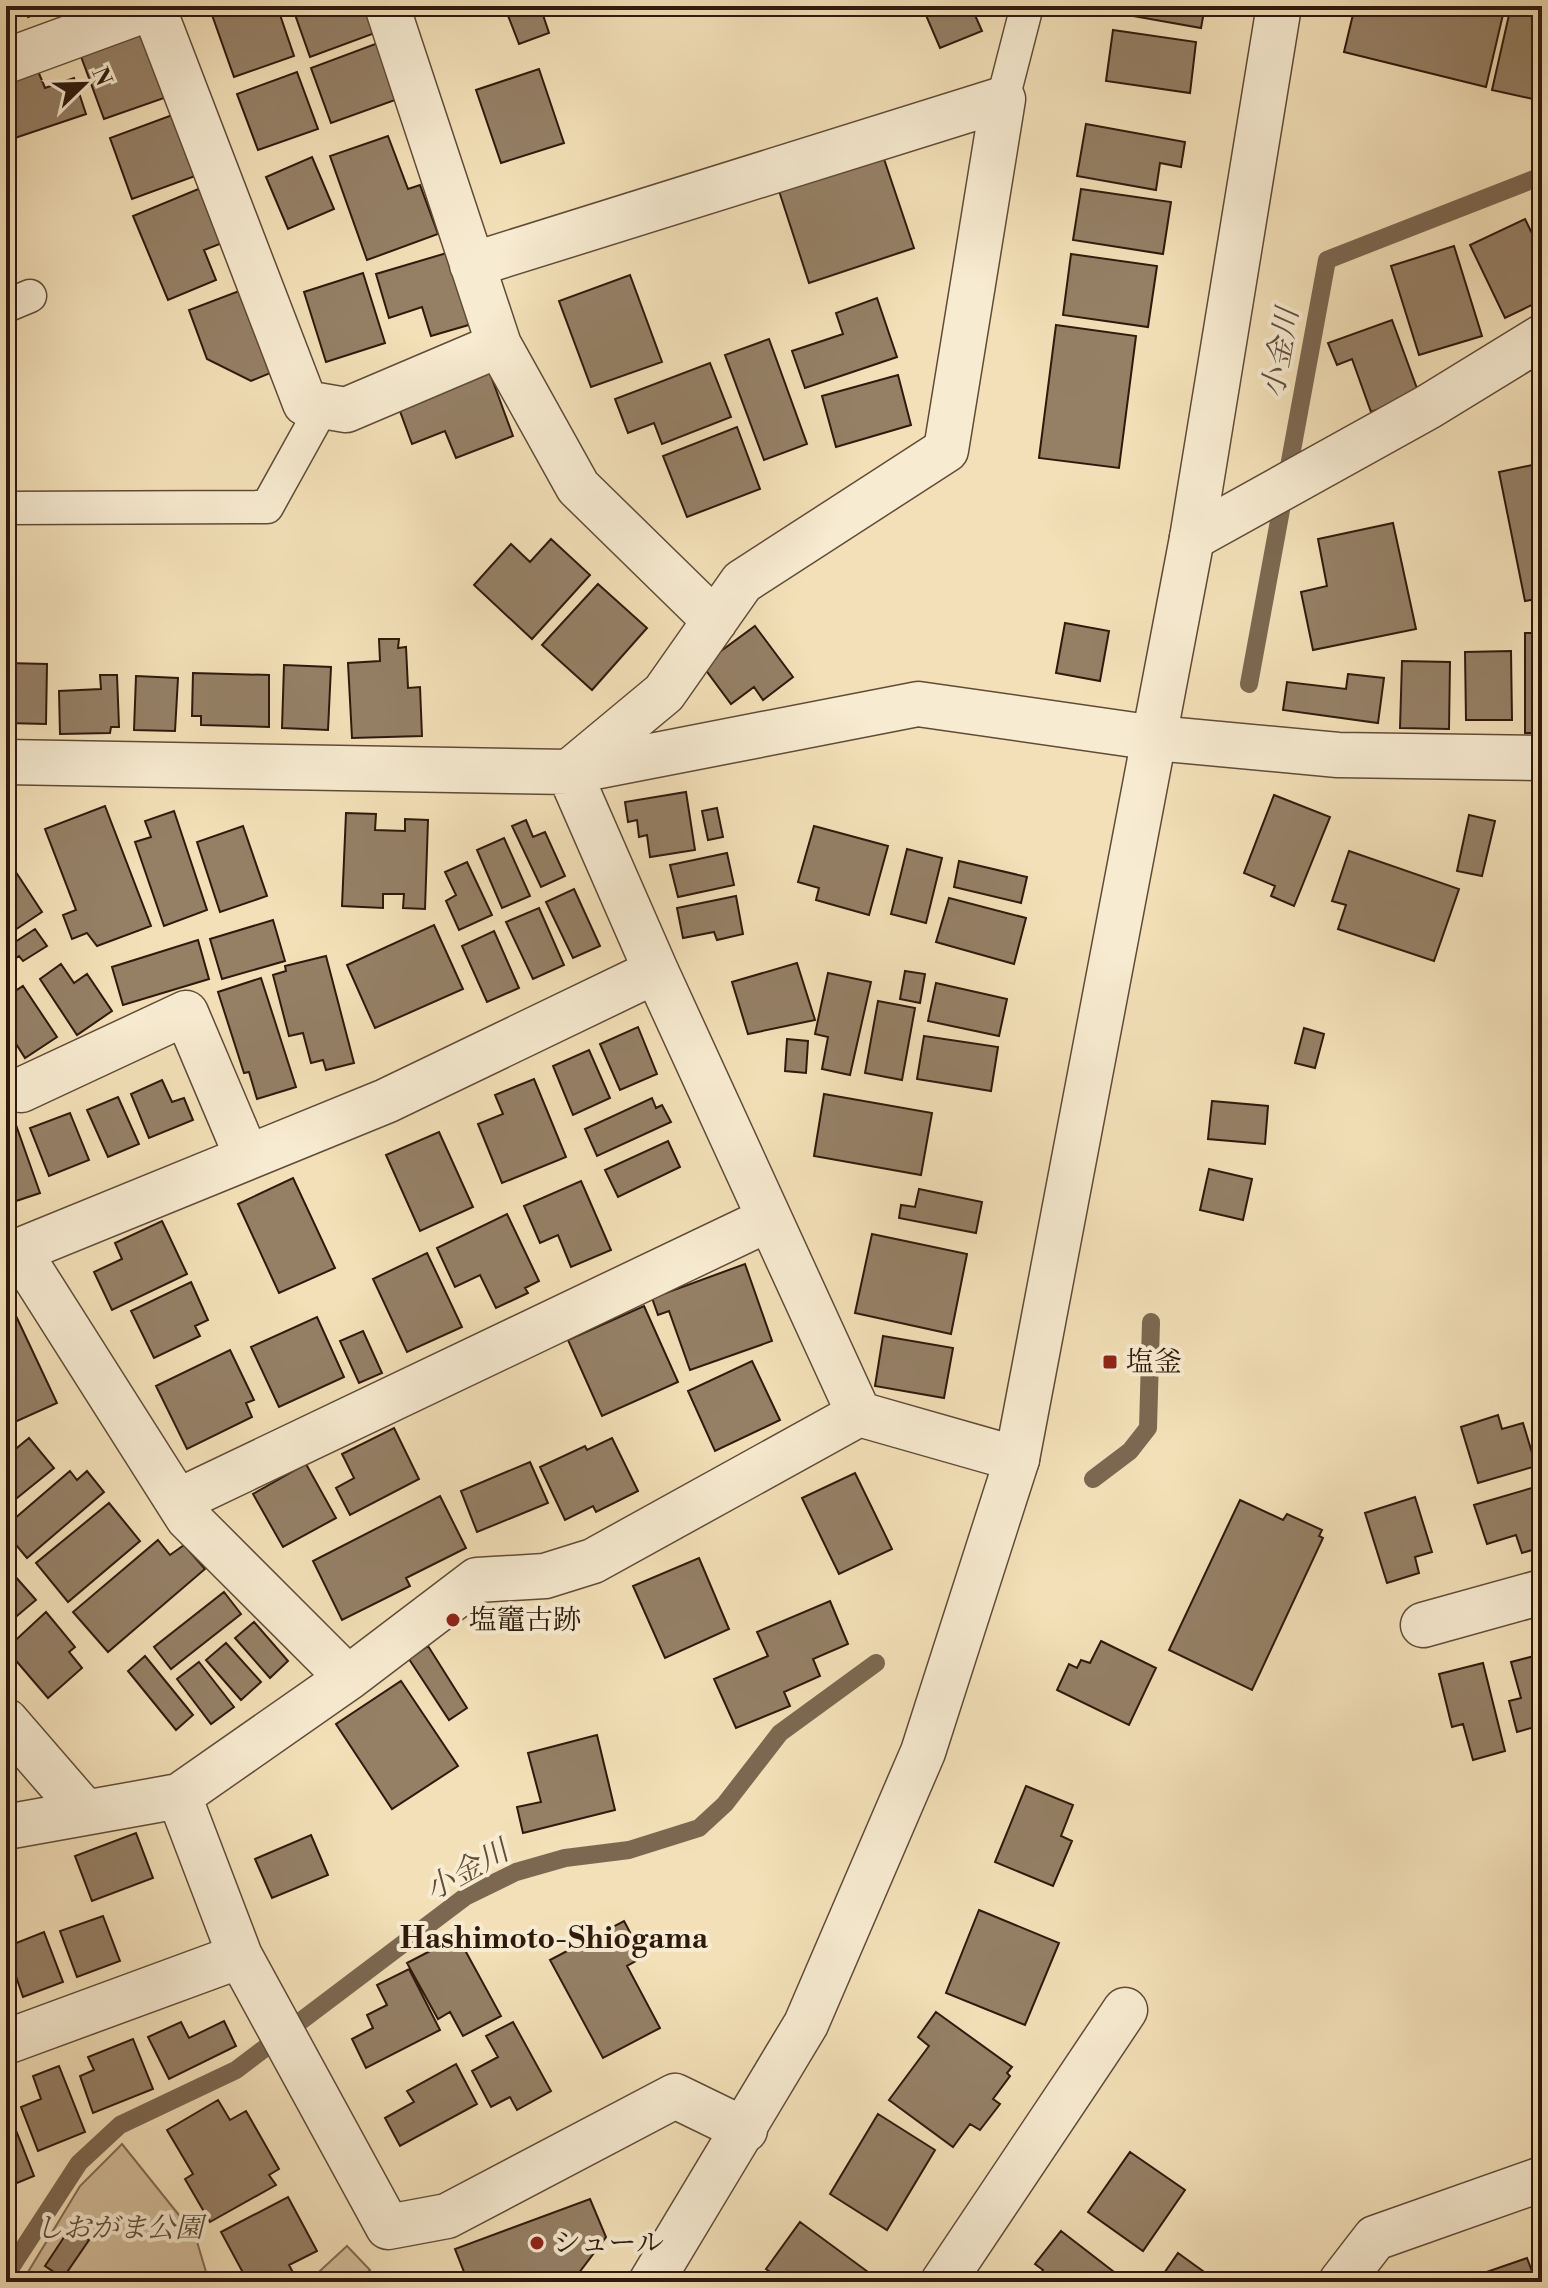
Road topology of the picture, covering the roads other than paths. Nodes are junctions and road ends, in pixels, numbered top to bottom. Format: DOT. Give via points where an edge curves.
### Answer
graph roads {
  1 [pos="154,6"];
  2 [pos="387,6"];
  3 [pos="1027,6"];
  4 [pos="1279,6"];
  5 [pos="6,61"];
  6 [pos="1003,99"];
  7 [pos="472,265"];
  8 [pos="1542,337"];
  9 [pos="499,345"];
  10 [pos="323,406"];
  11 [pos="6,508"];
  12 [pos="1192,538"];
  13 [pos="715,621"];
  14 [pos="1155,738"];
  15 [pos="1542,758"];
  16 [pos="6,762"];
  17 [pos="569,772"];
  18 [pos="656,971"];
  19 [pos="21,1090"];
  20 [pos="247,1157"];
  21 [pos="769,1219"];
  22 [pos="12,1253"];
  23 [pos="859,1414"];
  24 [pos="1017,1459"];
  25 [pos="178,1501"];
  26 [pos="1542,1592"];
  27 [pos="1423,1625"];
  28 [pos="348,1678"];
  29 [pos="6,1721"];
  30 [pos="179,1796"];
  31 [pos="84,1811"];
  32 [pos="6,1827"];
  33 [pos="240,1956"];
  34 [pos="1125,2010"];
  35 [pos="6,2042"];
  36 [pos="745,2130"];
  37 [pos="1542,2179"];
  38 [pos="651,2282"];
  39 [pos="943,2282"];
  40 [pos="1341,2282"];
  1 -- 5 [label="street"];
  1 -- 10 [label="street" via="305,403"];
  2 -- 7 [label="street"];
  3 -- 6 [label="lane"];
  4 -- 12 [label="street"];
  6 -- 7 [label="street"];
  6 -- 13 [label="street" via="946,450 742,582"];
  7 -- 9 [label="street"];
  8 -- 12 [label="street"];
  9 -- 10 [label="street" via="346,410"];
  9 -- 13 [label="street" via="578,487"];
  10 -- 11 [label="lane" via="267,507"];
  12 -- 14 [label="street"];
  13 -- 17 [label="street" via="664,693"];
  14 -- 15 [label="street" via="1338,755"];
  14 -- 17 [label="street" via="918,704"];
  14 -- 24 [label="street"];
  16 -- 17 [label="street"];
  17 -- 18 [label="street"];
  18 -- 20 [label="street" via="386,1101"];
  18 -- 21 [label="street"];
  19 -- 20 [label="street" via="186,1013"];
  20 -- 22 [label="street"];
  21 -- 23 [label="street"];
  21 -- 25 [label="street"];
  22 -- 25 [label="street"];
  23 -- 24 [label="street"];
  23 -- 28 [label="street" via="593,1561 545,1576 477,1580"];
  24 -- 36 [label="street" via="923,1752 806,2024"];
  25 -- 28 [label="street" via="188,1518"];
  26 -- 27 [label="street"];
  28 -- 30 [label="street"];
  29 -- 31 [label="street"];
  30 -- 31 [label="street"];
  30 -- 33 [label="street"];
  31 -- 32 [label="street"];
  33 -- 35 [label="street"];
  33 -- 36 [label="street" via="388,2227 447,2216 675,2096"];
  34 -- 39 [label="street"];
  36 -- 38 [label="street"];
  37 -- 40 [label="street" via="1375,2238"];
}
